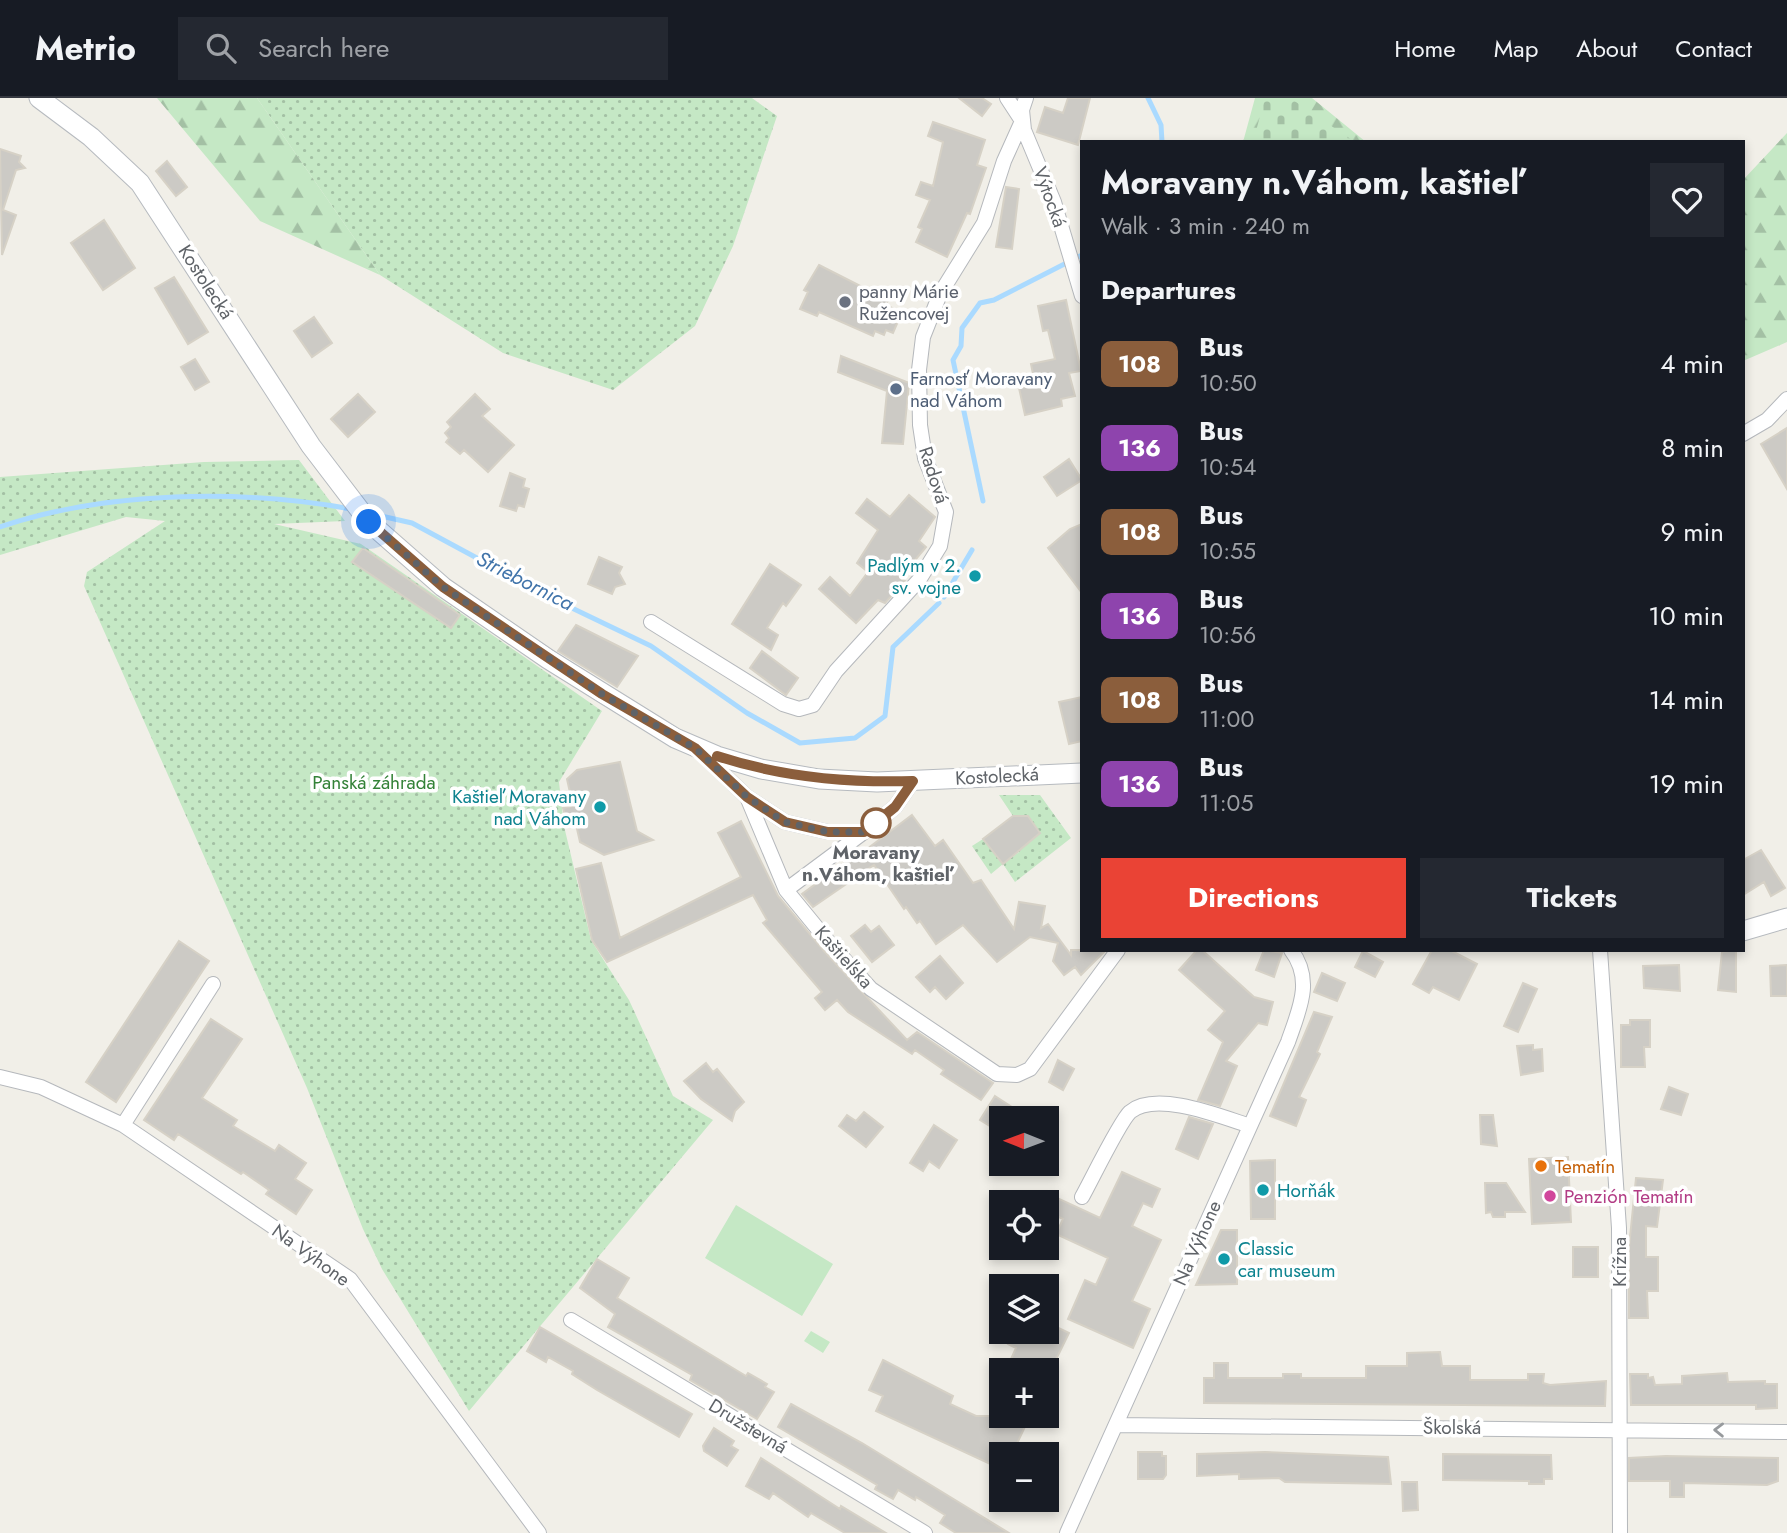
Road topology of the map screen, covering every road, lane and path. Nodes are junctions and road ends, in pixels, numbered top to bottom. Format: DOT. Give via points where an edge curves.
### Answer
graph roads {
  1 [pos="39,98"];
  2 [pos="1007,98"];
  3 [pos="1026,98"];
  4 [pos="1022,121"];
  5 [pos="1080,289"];
  6 [pos="1787,399"];
  7 [pos="1745,433"];
  8 [pos="651,622"];
  9 [pos="695,748"];
  10 [pos="1080,773"];
  11 [pos="913,781"];
  12 [pos="747,797"];
  13 [pos="864,832"];
  14 [pos="786,890"];
  15 [pos="1787,918"];
  16 [pos="1745,930"];
  17 [pos="1117,952"];
  18 [pos="1292,952"];
  19 [pos="1600,952"];
  20 [pos="213,984"];
  21 [pos="0,1077"];
  22 [pos="123,1125"];
  23 [pos="1251,1126"];
  24 [pos="1082,1197"];
  25 [pos="571,1320"];
  26 [pos="1116,1424"];
  27 [pos="1619,1428"];
  28 [pos="1787,1432"];
  29 [pos="539,1533"];
  30 [pos="925,1533"];
  31 [pos="1067,1533"];
  32 [pos="1620,1533"];
  1 -- 9 [label="main road, Kostolecká" via="91,137 140,183 311,446 369,522 416,565 488,619"];
  2 -- 4 [label="street, Výtocká"];
  3 -- 4 [label="street"];
  4 -- 5 [label="street, Výtocká" via="1054,202"];
  4 -- 8 [label="street, Radová" via="984,223 940,294 923,337 920,425 925,458 946,512 940,546 919,580 836,671 813,705 799,709 783,704"];
  6 -- 7 [label="street" via="1767,420"];
  9 -- 11 [label="main road, Kostolecká" via="783,774 847,781"];
  9 -- 12 [label="street, Kostolecká"];
  10 -- 11 [label="main road, Kostolecká"];
  11 -- 13 [label="street" via="895,807"];
  12 -- 13 [label="street, Kostolecká" via="785,822 828,832"];
  12 -- 14 [label="street, Kostolecká"];
  13 -- 14 [label="street"];
  14 -- 17 [label="street, Kaštieľska" via="871,989 997,1074 1017,1075 1030,1069"];
  15 -- 16 [label="main road"];
  18 -- 23 [label="street, Na Výhone" via="1300,963 1304,992 1288,1042"];
  19 -- 27 [label="street, Krížna" via="1619,1228"];
  20 -- 22 [label="street"];
  21 -- 22 [label="street, Na Výhone" via="41,1087"];
  22 -- 29 [label="street, Na Výhone" via="350,1279"];
  23 -- 24 [label="street" via="1189,1107 1145,1104 1129,1112"];
  23 -- 26 [label="street, Na Výhone"];
  25 -- 30 [label="street, Družstevná"];
  26 -- 27 [label="street, Školská"];
  26 -- 31 [label="street, Na Výhone"];
  28 -- 27 [label="street, Školská, one-way"];
  27 -- 32 [label="street, Krížna"];
}
